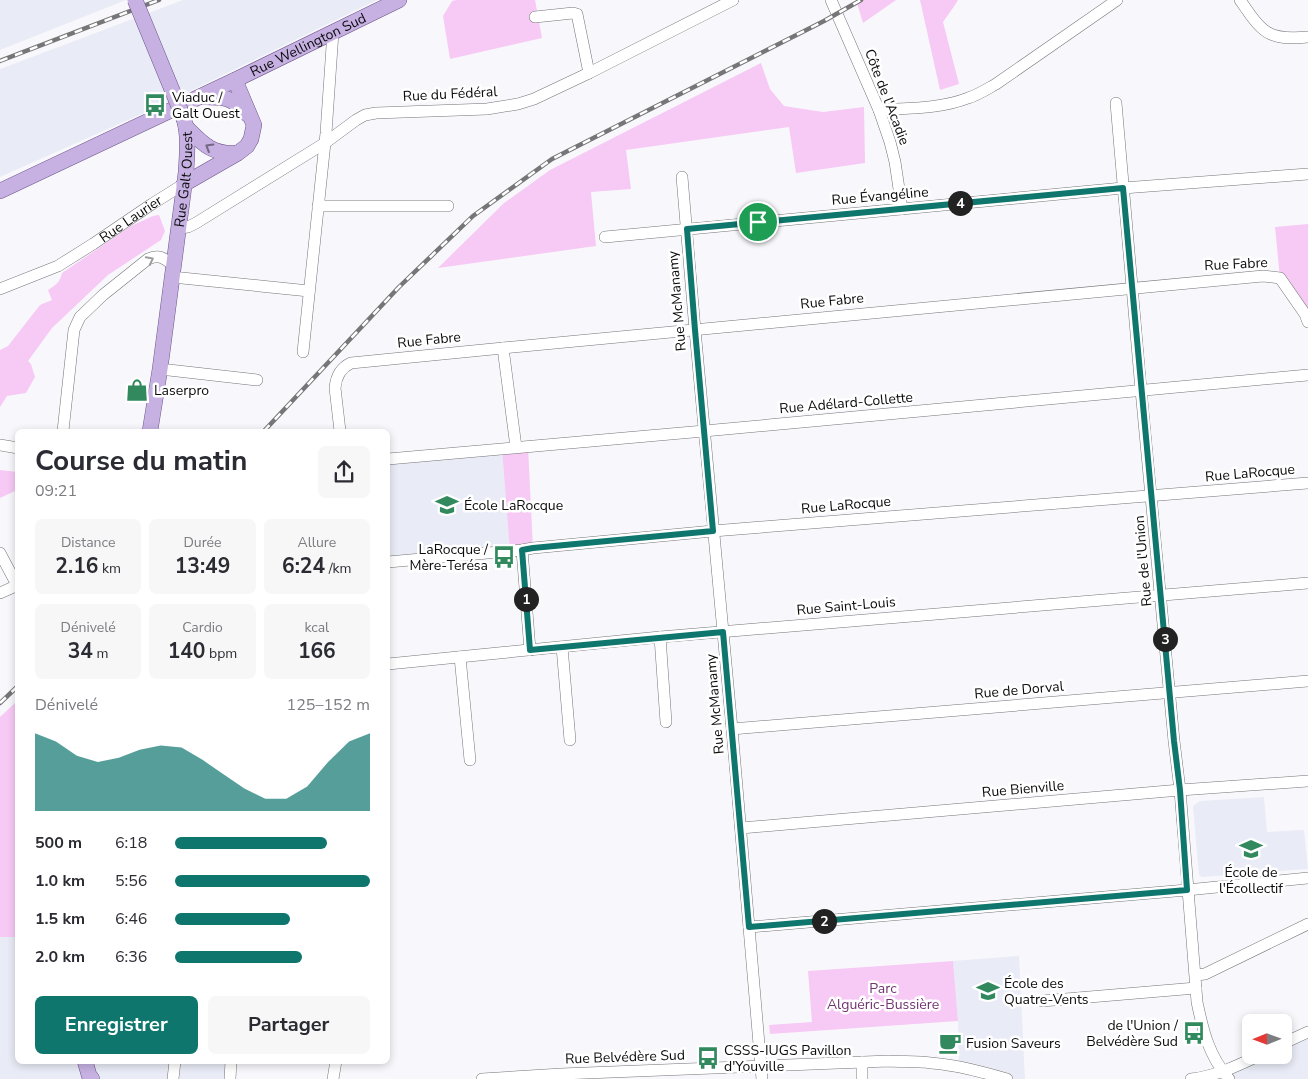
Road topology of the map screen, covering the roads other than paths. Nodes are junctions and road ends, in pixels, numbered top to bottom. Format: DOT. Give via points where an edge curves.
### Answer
graph roads {
  1 [pos="135,0"];
  2 [pos="399,0"];
  3 [pos="733,0"];
  4 [pos="831,0"];
  5 [pos="1117,0"];
  6 [pos="1240,0"];
  7 [pos="535,17"];
  8 [pos="334,32"];
  9 [pos="1308,37"];
  10 [pos="589,73"];
  11 [pos="235,80"];
  12 [pos="198,97"];
  13 [pos="1116,102"];
  14 [pos="879,110"];
  15 [pos="252,118"];
  16 [pos="185,123"];
  17 [pos="325,143"];
  18 [pos="238,153"];
  19 [pos="1308,174"];
  20 [pos="682,178"];
  21 [pos="184,184"];
  22 [pos="1123,188"];
  23 [pos="0,190"];
  24 [pos="318,206"];
  25 [pos="448,206"];
  26 [pos="902,209"];
  27 [pos="179,228"];
  28 [pos="687,229"];
  29 [pos="605,237"];
  30 [pos="173,271"];
  31 [pos="1133,287"];
  32 [pos="0,289"];
  33 [pos="309,291"];
  34 [pos="1308,322"];
  35 [pos="695,330"];
  36 [pos="503,348"];
  37 [pos="303,352"];
  38 [pos="160,369"];
  39 [pos="1308,375"];
  40 [pos="257,380"];
  41 [pos="1141,390"];
  42 [pos="63,429"];
  43 [pos="150,429"];
  44 [pos="156,429"];
  45 [pos="340,429"];
  46 [pos="704,431"];
  47 [pos="0,445"];
  48 [pos="516,447"];
  49 [pos="15,448"];
  50 [pos="390,459"];
  51 [pos="1308,483"];
  52 [pos="1152,496"];
  53 [pos="713,531"];
  54 [pos="522,550"];
  55 [pos="0,553"];
  56 [pos="390,562"];
  57 [pos="15,581"];
  58 [pos="1308,583"];
  59 [pos="15,586"];
  60 [pos="0,594"];
  61 [pos="1161,595"];
  62 [pos="723,632"];
  63 [pos="660,637"];
  64 [pos="562,647"];
  65 [pos="530,650"];
  66 [pos="460,657"];
  67 [pos="390,664"];
  68 [pos="1308,681"];
  69 [pos="1170,692"];
  70 [pos="666,722"];
  71 [pos="732,729"];
  72 [pos="570,740"];
  73 [pos="470,760"];
  74 [pos="1308,781"];
  75 [pos="1180,790"];
  76 [pos="741,828"];
  77 [pos="1308,878"];
  78 [pos="1187,890"];
  79 [pos="1308,924"];
  80 [pos="749,927"];
  81 [pos="1196,975"];
  82 [pos="1196,988"];
  83 [pos="1042,1001"];
  84 [pos="1308,1032"];
  85 [pos="1292,1039"];
  86 [pos="862,1062"];
  87 [pos="86,1064"];
  88 [pos="96,1064"];
  89 [pos="175,1064"];
  90 [pos="232,1064"];
  91 [pos="336,1064"];
  92 [pos="1245,1064"];
  93 [pos="762,1066"];
  94 [pos="959,1066"];
  95 [pos="1226,1075"];
  96 [pos="92,1079"];
  97 [pos="100,1079"];
  98 [pos="174,1079"];
  99 [pos="230,1079"];
  100 [pos="333,1079"];
  101 [pos="482,1079"];
  102 [pos="762,1079"];
  103 [pos="862,1079"];
  104 [pos="960,1079"];
  105 [pos="1007,1079"];
  106 [pos="1191,1079"];
  1 -- 16 [label="main road, Rue Galt Ouest, bridge"];
  2 -- 8 [label="main road, Rue Wellington Sud"];
  3 -- 10 [label="street, Rue du Fédéral"];
  4 -- 14 [label="street, Côte de l'Acadie"];
  5 -- 14 [label="street" via="978,94 927,107"];
  6 -- 9 [label="street" via="1254,21 1271,34 1282,38"];
  7 -- 10 [label="street" via="577,14"];
  8 -- 11 [label="main road, Rue Wellington Sud"];
  8 -- 17 [label="street"];
  10 -- 17 [label="street, Rue du Fédéral" via="534,99 504,107 365,114"];
  11 -- 12 [label="main road, Rue Wellington Sud"];
  11 -- 15 [label="main road, Rue Laurier"];
  12 -- 15 [label="main road" via="222,97 233,101"];
  12 -- 23 [label="main road, Rue Wellington Sud"];
  13 -- 22 [label="street, Rue de l'Union"];
  14 -- 26 [label="street, Côte de l'Acadie" via="895,162"];
  15 -- 18 [label="main road, Rue Laurier" via="251,140"];
  18 -- 16 [label="main road, one-way" via="219,153 211,149"];
  16 -- 21 [label="main road, Rue Galt Ouest" via="188,147"];
  17 -- 24 [label="street"];
  17 -- 27 [label="street, Rue du Fédéral" via="196,223"];
  18 -- 21 [label="main road, Rue Laurier"];
  19 -- 22 [label="street, Rue Évangéline"];
  20 -- 28 [label="street, Rue McManamy"];
  21 -- 27 [label="main road, Rue Galt Ouest"];
  21 -- 32 [label="street, Rue Laurier" via="58,266"];
  22 -- 26 [label="street, Rue Évangéline"];
  22 -- 31 [label="street, Rue de l'Union"];
  24 -- 25 [label="street"];
  24 -- 33 [label="street"];
  26 -- 28 [label="street, Rue Évangéline"];
  27 -- 30 [label="main road, Rue Galt Ouest"];
  28 -- 29 [label="street, Rue Évangéline"];
  28 -- 35 [label="street, Rue McManamy"];
  30 -- 33 [label="street"];
  30 -- 38 [label="main road, Rue Galt Ouest"];
  42 -- 30 [label="street, one-way" via="74,330 80,317 153,257 164,258"];
  31 -- 34 [label="street, Rue Fabre" via="1262,276 1280,278"];
  31 -- 35 [label="street, Rue Fabre"];
  31 -- 41 [label="street, Rue de l'Union"];
  33 -- 37 [label="street"];
  35 -- 36 [label="street, Rue Fabre"];
  35 -- 46 [label="street, Rue McManamy"];
  36 -- 45 [label="street, Rue Fabre" via="351,363 339,373 336,382"];
  36 -- 48 [label="street"];
  38 -- 40 [label="street"];
  38 -- 43 [label="main road, Rue Galt Ouest"];
  38 -- 44 [label="main road, Rue Galt Ouest"];
  39 -- 41 [label="street, Rue Adélard-Collette"];
  41 -- 46 [label="street, Rue Adélard-Collette"];
  41 -- 52 [label="street, Rue de l'Union"];
  46 -- 48 [label="street, Rue Adélard-Collette"];
  46 -- 53 [label="street, Rue McManamy"];
  47 -- 49 [label="street"];
  48 -- 50 [label="street, Rue Adélard-Collette"];
  51 -- 52 [label="street, Rue LaRocque"];
  52 -- 53 [label="street, Rue LaRocque"];
  52 -- 61 [label="street, Rue de l'Union"];
  53 -- 54 [label="street, Rue LaRocque"];
  53 -- 62 [label="street, Rue McManamy"];
  54 -- 56 [label="street, Rue LaRocque"];
  54 -- 65 [label="street"];
  55 -- 57 [label="street"];
  58 -- 61 [label="street, Rue Saint-Louis"];
  59 -- 60 [label="street"];
  61 -- 62 [label="street, Rue Saint-Louis"];
  61 -- 69 [label="street, Rue de l'Union"];
  62 -- 63 [label="street, Rue Saint-Louis"];
  62 -- 71 [label="street, Rue McManamy"];
  63 -- 64 [label="street, Rue Saint-Louis"];
  63 -- 70 [label="street"];
  64 -- 65 [label="street, Rue Saint-Louis"];
  64 -- 72 [label="street"];
  65 -- 66 [label="street, Rue Saint-Louis"];
  66 -- 67 [label="street, Rue Saint-Louis"];
  66 -- 73 [label="street"];
  68 -- 69 [label="street, Rue de Dorval"];
  69 -- 71 [label="street, Rue de Dorval"];
  69 -- 75 [label="street, Rue de l'Union"];
  71 -- 76 [label="street, Rue McManamy"];
  74 -- 75 [label="street, Rue Bienville"];
  75 -- 76 [label="street, Rue Bienville"];
  75 -- 78 [label="street, Rue de l'Union"];
  76 -- 80 [label="street, Rue McManamy"];
  77 -- 78 [label="street"];
  78 -- 80 [label="street"];
  78 -- 81 [label="street, Rue de l'Union"];
  79 -- 81 [label="street" via="1205,974"];
  80 -- 93 [label="street, Rue McManamy"];
  81 -- 82 [label="street, Rue de l'Union"];
  82 -- 83 [label="street"];
  82 -- 95 [label="street, Rue de l'Union" via="1205,1039"];
  84 -- 85 [label="street"];
  86 -- 93 [label="street, Rue Belvédère Sud"];
  86 -- 94 [label="street, Rue Belvédère Sud" via="930,1062"];
  86 -- 103 [label="street"];
  87 -- 96 [label="main road"];
  88 -- 97 [label="main road"];
  89 -- 98 [label="street"];
  90 -- 99 [label="street"];
  91 -- 100 [label="street"];
  92 -- 95 [label="street"];
  93 -- 101 [label="street, Rue Belvédère Sud"];
  93 -- 102 [label="street, Rue McManamy"];
  94 -- 104 [label="street"];
  94 -- 105 [label="street, Rue Belvédère Sud"];
  95 -- 106 [label="street"];
}
